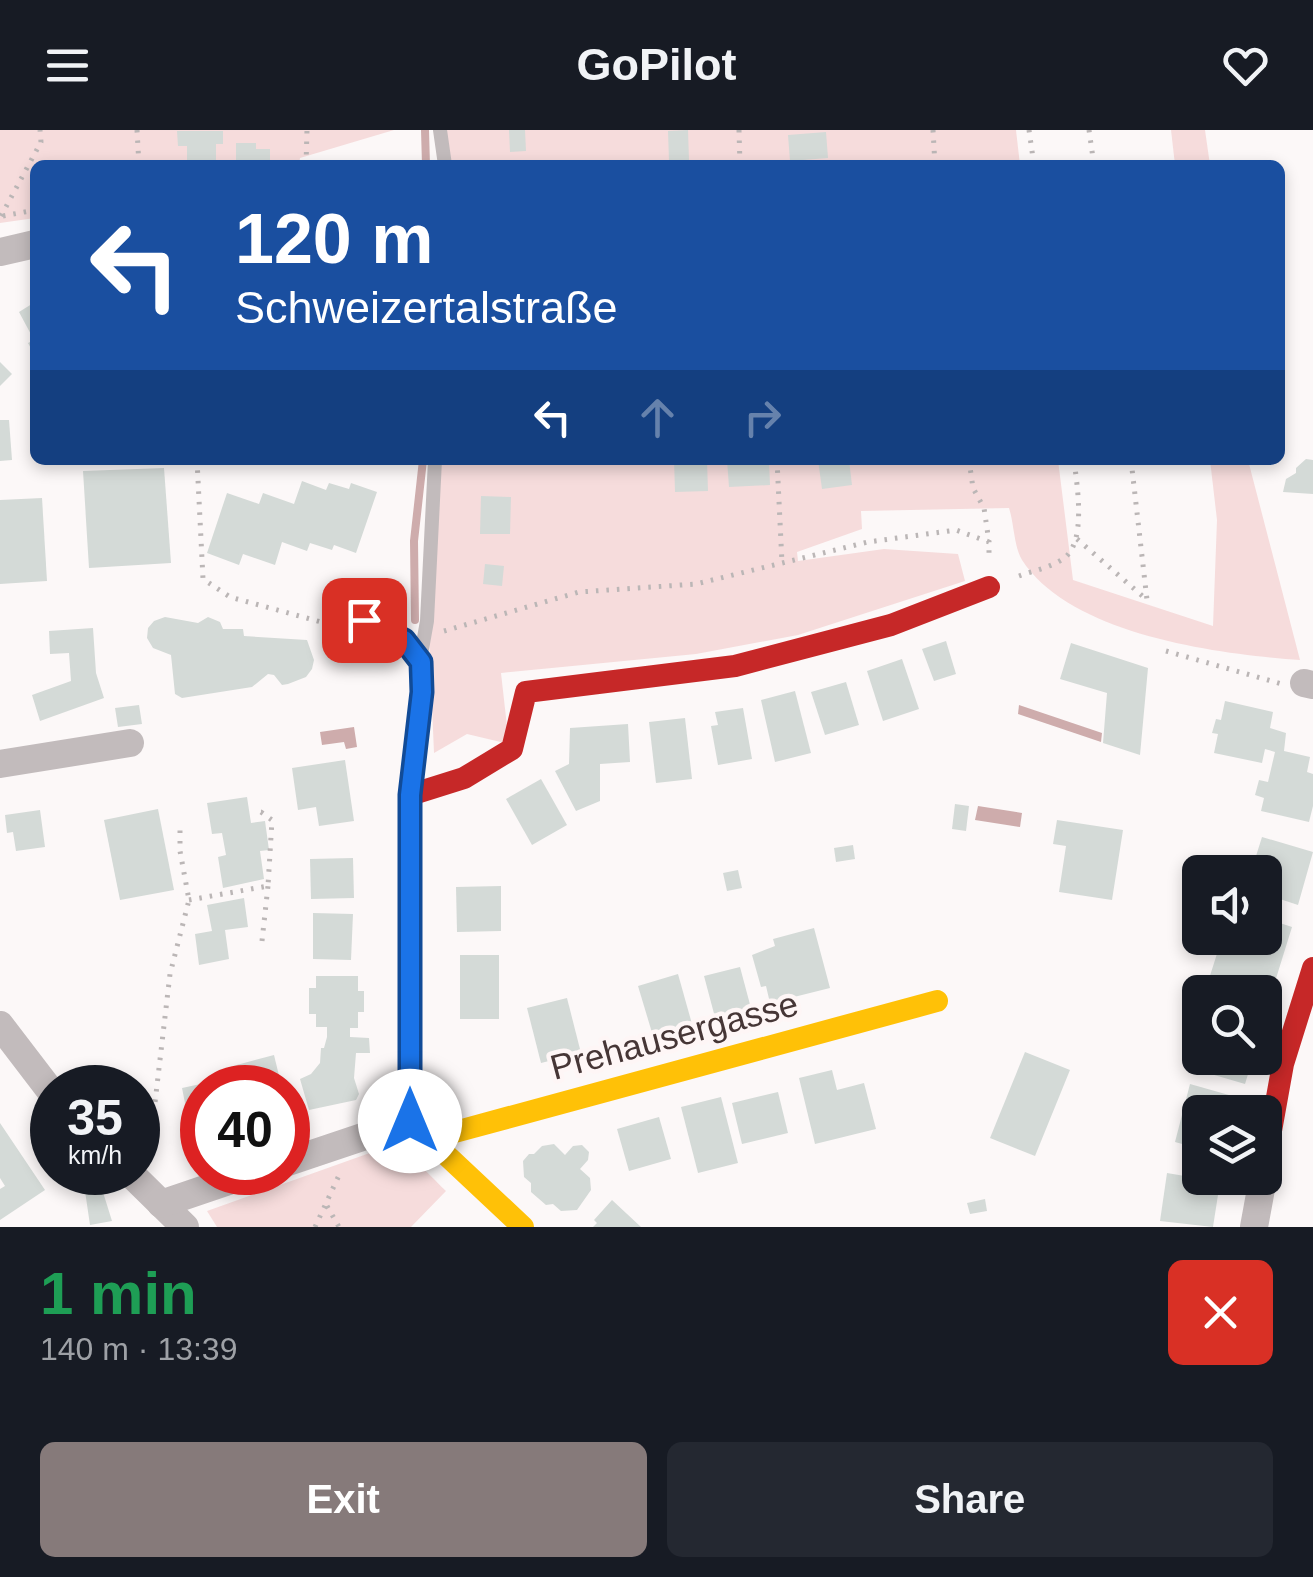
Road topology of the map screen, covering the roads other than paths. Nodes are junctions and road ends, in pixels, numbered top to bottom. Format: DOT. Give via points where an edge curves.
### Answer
graph roads {
  1 [pos="440,130"];
  2 [pos="444,160"];
  3 [pos="30,245"];
  4 [pos="0,252"];
  5 [pos="435,465"];
  6 [pos="990,587"];
  7 [pos="364,620"];
  8 [pos="421,662"];
  9 [pos="130,743"];
  10 [pos="0,764"];
  11 [pos="410,795"];
  12 [pos="1313,968"];
  13 [pos="937,1001"];
  14 [pos="0,1025"];
  15 [pos="31,1065"];
  16 [pos="1277,1095"];
  17 [pos="420,1130"];
  18 [pos="310,1155"];
  19 [pos="152,1195"];
  20 [pos="1259,1195"];
  21 [pos="184,1227"];
  22 [pos="522,1227"];
  23 [pos="1254,1227"];
  1 -- 2 [label="lane"];
  3 -- 4 [label="street"];
  5 -- 8 [label="lane"];
  6 -- 11 [label="street" via="891,625 736,666 526,692 512,749 479,773"];
  7 -- 8 [label="street" via="404,640"];
  8 -- 11 [label="street"];
  9 -- 10 [label="street"];
  11 -- 17 [label="street"];
  12 -- 16 [label="street"];
  13 -- 17 [label="street, Prehausergasse"];
  14 -- 15 [label="street"];
  17 -- 18 [label="street, Prehausergasse" via="359,1138"];
  17 -- 22 [label="street"];
  19 -- 21 [label="street"];
  20 -- 23 [label="street"];
}
